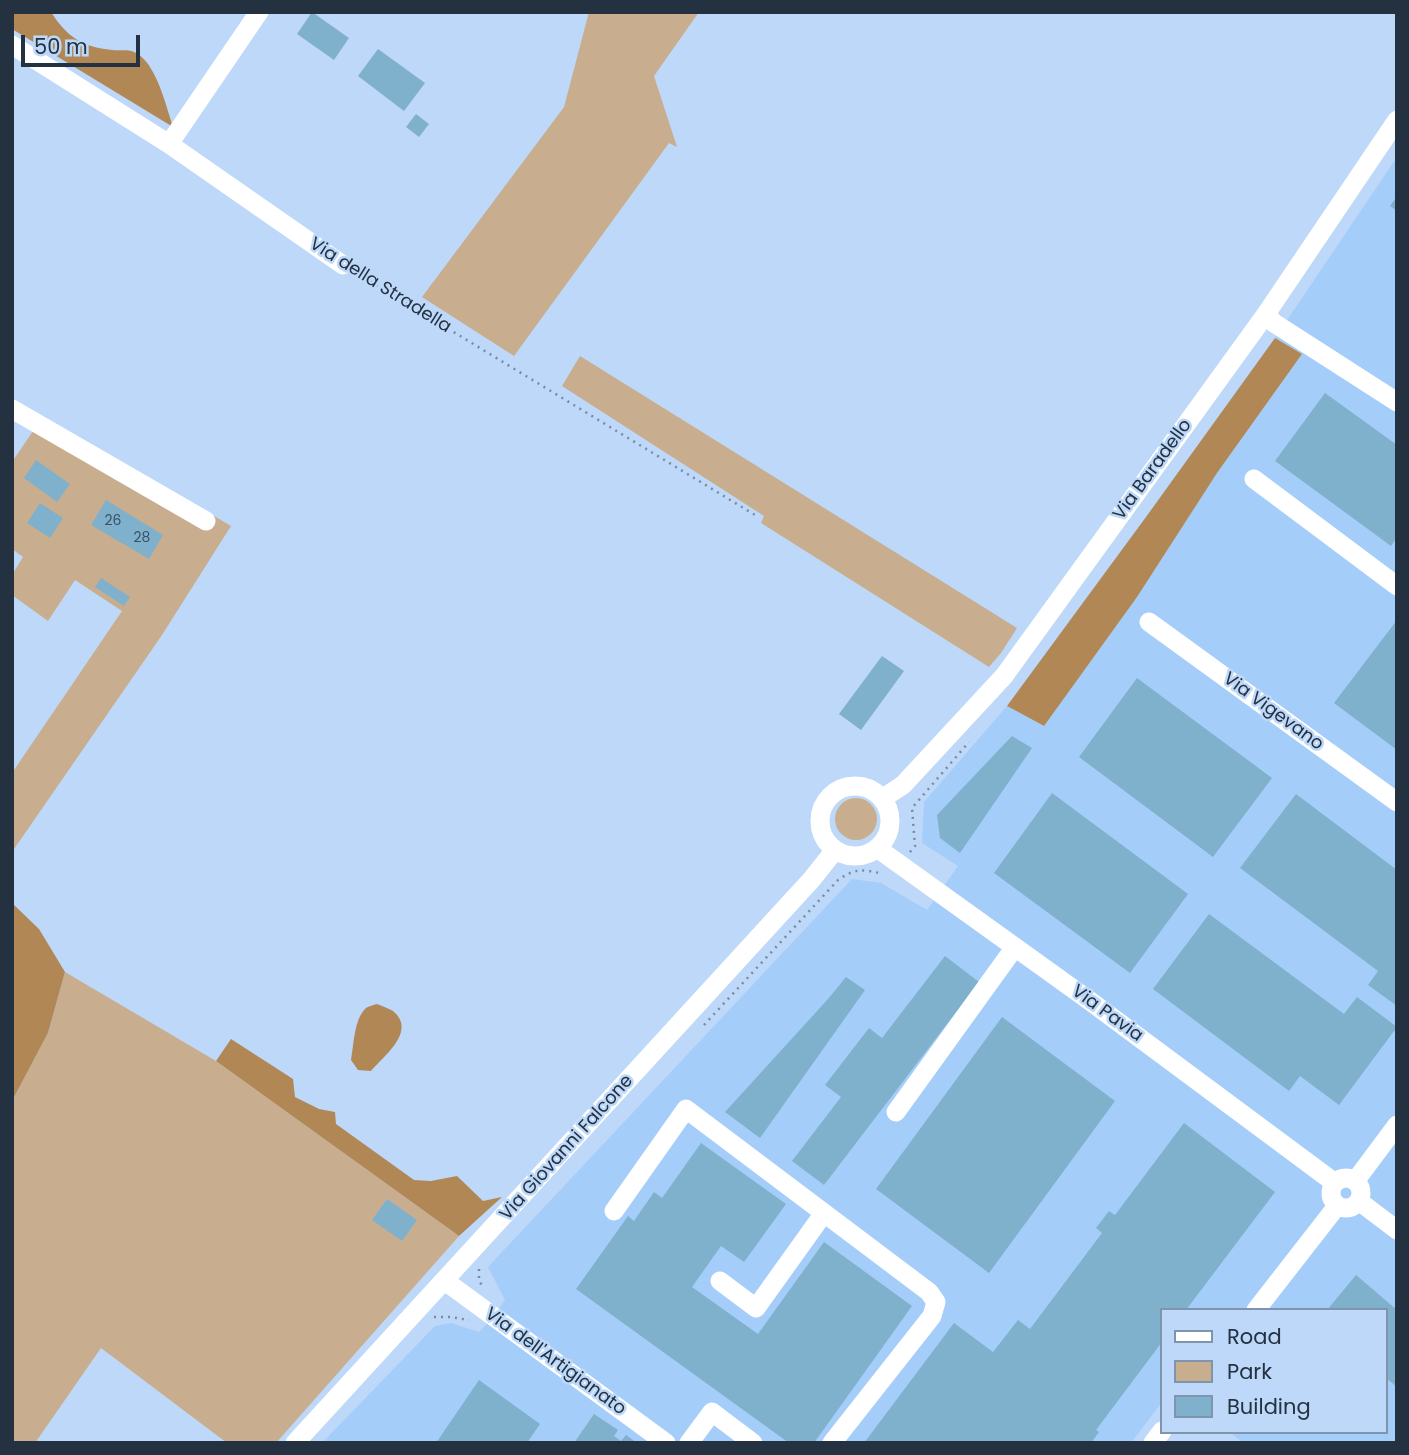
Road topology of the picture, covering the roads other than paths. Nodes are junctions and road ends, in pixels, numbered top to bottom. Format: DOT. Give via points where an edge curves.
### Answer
graph roads {
  1 [pos="259,12"];
  2 [pos="12,46"];
  3 [pos="1397,120"];
  4 [pos="169,144"];
  5 [pos="343,265"];
  6 [pos="1266,314"];
  7 [pos="1397,402"];
  8 [pos="12,409"];
  9 [pos="1254,479"];
  10 [pos="206,522"];
  11 [pos="1397,586"];
  12 [pos="1149,622"];
  13 [pos="883,798"];
  14 [pos="1397,802"];
  15 [pos="877,848"];
  16 [pos="835,850"];
  17 [pos="1015,947"];
  18 [pos="896,1112"];
  19 [pos="1397,1125"];
  20 [pos="1356,1180"];
  21 [pos="1335,1183"];
  22 [pos="1360,1202"];
  23 [pos="1337,1206"];
  24 [pos="614,1211"];
  25 [pos="824,1213"];
  26 [pos="1397,1230"];
  27 [pos="444,1281"];
  28 [pos="720,1281"];
  29 [pos="1257,1308"];
  30 [pos="295,1443"];
  31 [pos="666,1443"];
  32 [pos="689,1443"];
  33 [pos="753,1443"];
  34 [pos="832,1443"];
  1 -- 4 [label="street"];
  2 -- 4 [label="street, Via della Stradella"];
  3 -- 6 [label="street, Via Baradello"];
  4 -- 5 [label="street, Via della Stradella"];
  6 -- 7 [label="street"];
  6 -- 13 [label="street, Via Baradello" via="1004,676 903,785"];
  8 -- 10 [label="street"];
  9 -- 11 [label="street"];
  12 -- 14 [label="street, Via Vigevano"];
  13 -- 15 [label="street" via="890,830"];
  13 -- 16 [label="street" via="874,790 850,785 829,796 822,807 821,830"];
  15 -- 16 [label="street" via="856,856"];
  15 -- 17 [label="street, Via Pavia"];
  16 -- 27 [label="street, Via Giovanni Falcone"];
  17 -- 18 [label="street"];
  17 -- 21 [label="street, Via Pavia"];
  19 -- 20 [label="street"];
  20 -- 21 [label="street" via="1341,1178"];
  20 -- 22 [label="street" via="1361,1186"];
  21 -- 23 [label="street" via="1331,1191"];
  22 -- 23 [label="street" via="1353,1208"];
  22 -- 26 [label="street"];
  23 -- 29 [label="street"];
  24 -- 25 [label="street" via="686,1109"];
  25 -- 28 [label="street" via="756,1308"];
  25 -- 34 [label="street" via="936,1302 932,1316"];
  27 -- 30 [label="street, Via Giovanni Falcone"];
  27 -- 31 [label="street, Via dell'Artigianato"];
  32 -- 33 [label="street" via="712,1412"];
}
